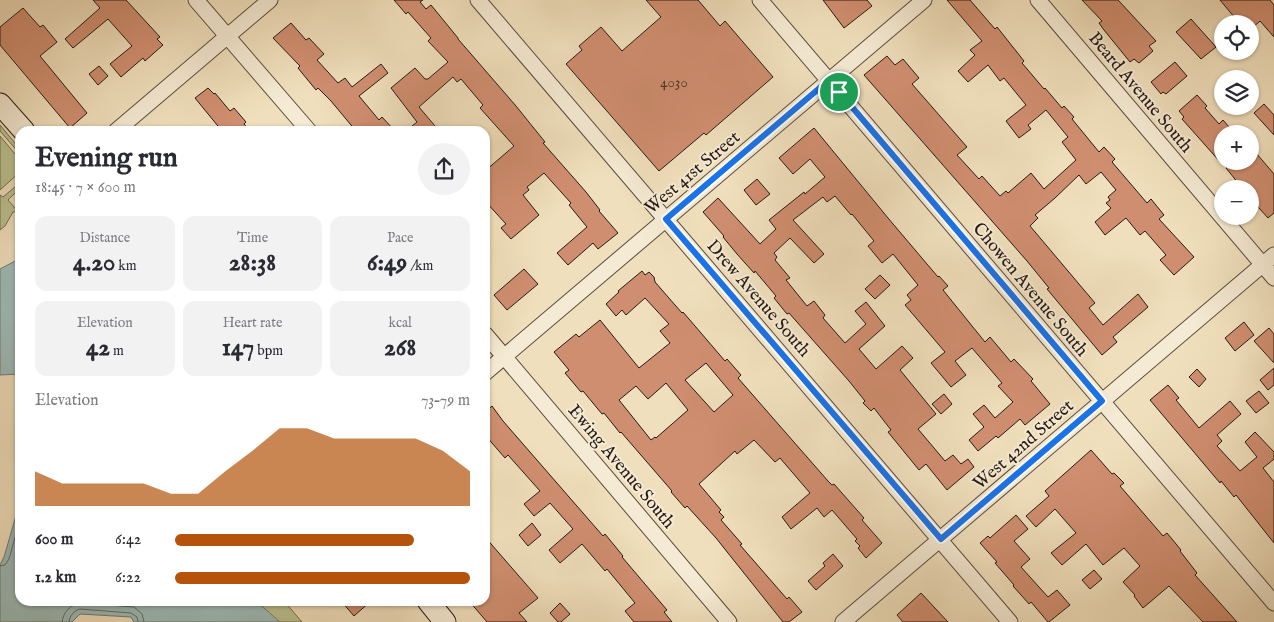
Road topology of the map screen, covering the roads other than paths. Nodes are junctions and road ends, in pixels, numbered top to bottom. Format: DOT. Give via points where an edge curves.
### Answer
graph roads {
  1 [pos="196,0"];
  2 [pos="270,0"];
  3 [pos="478,0"];
  4 [pos="760,0"];
  5 [pos="924,0"];
  6 [pos="1038,0"];
  7 [pos="228,37"];
  8 [pos="829,80"];
  9 [pos="0,104"];
  10 [pos="20,126"];
  11 [pos="122,126"];
  12 [pos="305,126"];
  13 [pos="666,219"];
  14 [pos="1268,260"];
  15 [pos="1274,278"];
  16 [pos="490,340"];
  17 [pos="505,357"];
  18 [pos="490,370"];
  19 [pos="1102,401"];
  20 [pos="941,539"];
  21 [pos="1274,603"];
  22 [pos="432,606"];
  23 [pos="445,622"];
  24 [pos="729,622"];
  25 [pos="843,622"];
  26 [pos="1010,622"];
  1 -- 7 [label="street"];
  2 -- 7 [label="street"];
  3 -- 13 [label="street, Drew Avenue South"];
  4 -- 8 [label="street, Chowen Avenue South"];
  5 -- 8 [label="street, West 41st Street"];
  6 -- 14 [label="street, Beard Avenue South"];
  7 -- 11 [label="street"];
  7 -- 12 [label="street"];
  8 -- 13 [label="street, West 41st Street"];
  8 -- 19 [label="street, Chowen Avenue South"];
  9 -- 10 [label="main road"];
  13 -- 17 [label="street, West 41st Street"];
  13 -- 20 [label="street, Drew Avenue South"];
  14 -- 15 [label="street, Beard Avenue South"];
  14 -- 19 [label="street, West 42nd Street"];
  16 -- 17 [label="street, Ewing Avenue South"];
  17 -- 18 [label="street, West 41st Street"];
  17 -- 24 [label="street, Ewing Avenue South"];
  19 -- 20 [label="street, West 42nd Street"];
  19 -- 21 [label="street, Chowen Avenue South"];
  20 -- 25 [label="street, West 42nd Street"];
  20 -- 26 [label="street, Drew Avenue South"];
  22 -- 23 [label="main road"];
}
